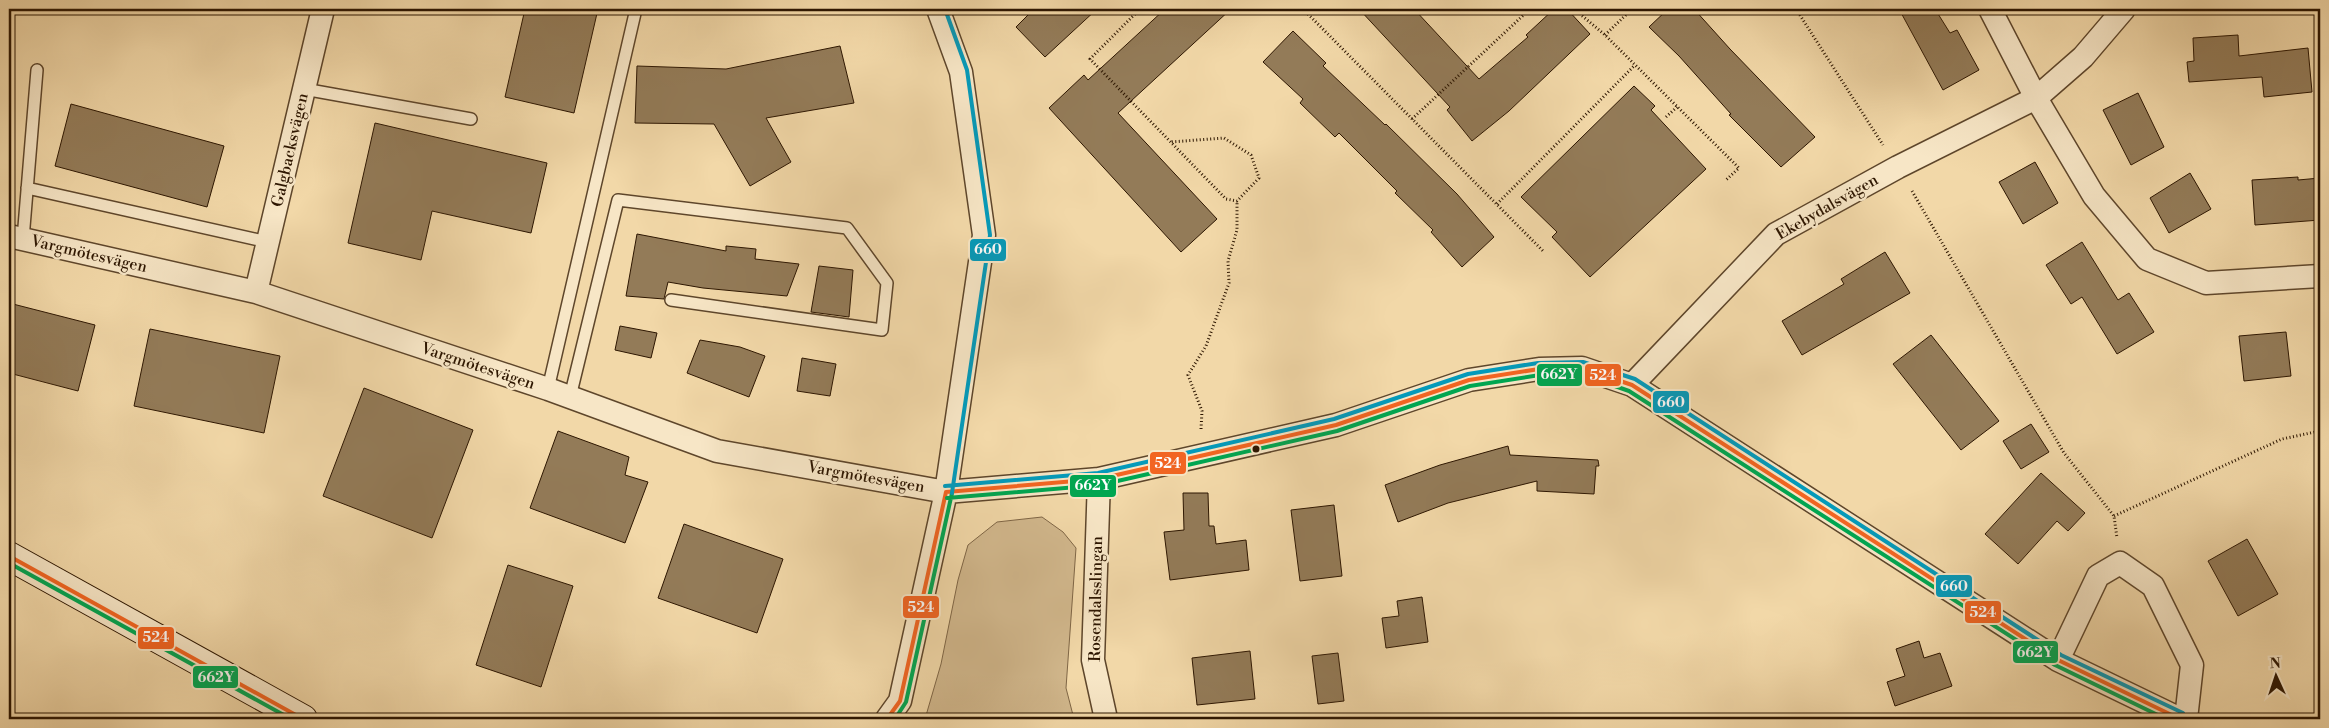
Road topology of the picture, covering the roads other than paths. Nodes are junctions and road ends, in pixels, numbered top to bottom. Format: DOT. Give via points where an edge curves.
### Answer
graph roads {
  1 [pos="323,9"];
  2 [pos="636,9"];
  3 [pos="938,9"];
  4 [pos="1990,9"];
  5 [pos="2124,9"];
  6 [pos="37,70"];
  7 [pos="304,89"];
  8 [pos="2036,98"];
  9 [pos="471,119"];
  10 [pos="27,188"];
  11 [pos="16,237"];
  12 [pos="268,242"];
  13 [pos="2320,276"];
  14 [pos="256,292"];
  15 [pos="671,300"];
  16 [pos="1632,385"];
  17 [pos="548,389"];
  18 [pos="570,397"];
  19 [pos="1099,479"];
  20 [pos="946,492"];
  21 [pos="9,556"];
  22 [pos="2058,660"];
  23 [pos="303,719"];
  24 [pos="887,719"];
  25 [pos="1106,719"];
  26 [pos="2180,719"];
  27 [pos="2186,719"];
  1 -- 7 [label="street, Galgbacksvägen"];
  2 -- 17 [label="lane"];
  3 -- 20 [label="street" via="961,72 984,235"];
  4 -- 8 [label="street"];
  5 -- 8 [label="street, Ekebydalsvägen" via="2083,56"];
  6 -- 10 [label="lane"];
  7 -- 9 [label="lane"];
  7 -- 12 [label="street, Galgbacksvägen"];
  8 -- 13 [label="street" via="2094,196 2147,259 2206,283"];
  8 -- 16 [label="street, Ekebydalsvägen" via="1898,167 1776,234"];
  10 -- 11 [label="lane"];
  10 -- 12 [label="lane"];
  11 -- 14 [label="street, Vargmötesvägen"];
  12 -- 14 [label="street, Galgbacksvägen"];
  14 -- 17 [label="street, Vargmötesvägen"];
  15 -- 18 [label="lane" via="882,330 887,283 847,228 618,200"];
  16 -- 19 [label="street, Vargmötesvägen" via="1582,368 1539,369 1469,380 1336,425"];
  16 -- 22 [label="street, Vargmötesvägen"];
  17 -- 18 [label="street, Vargmötesvägen"];
  18 -- 20 [label="street, Vargmötesvägen" via="717,451"];
  19 -- 20 [label="street, Vargmötesvägen"];
  19 -- 25 [label="street, Rosendalsslingan" via="1093,660"];
  20 -- 24 [label="street" via="900,701"];
  21 -- 23 [label="main road"];
  22 -- 26 [label="street, Vargmötesvägen"];
  22 -- 27 [label="street" via="2098,576 2120,563 2153,586 2192,665"];
}
